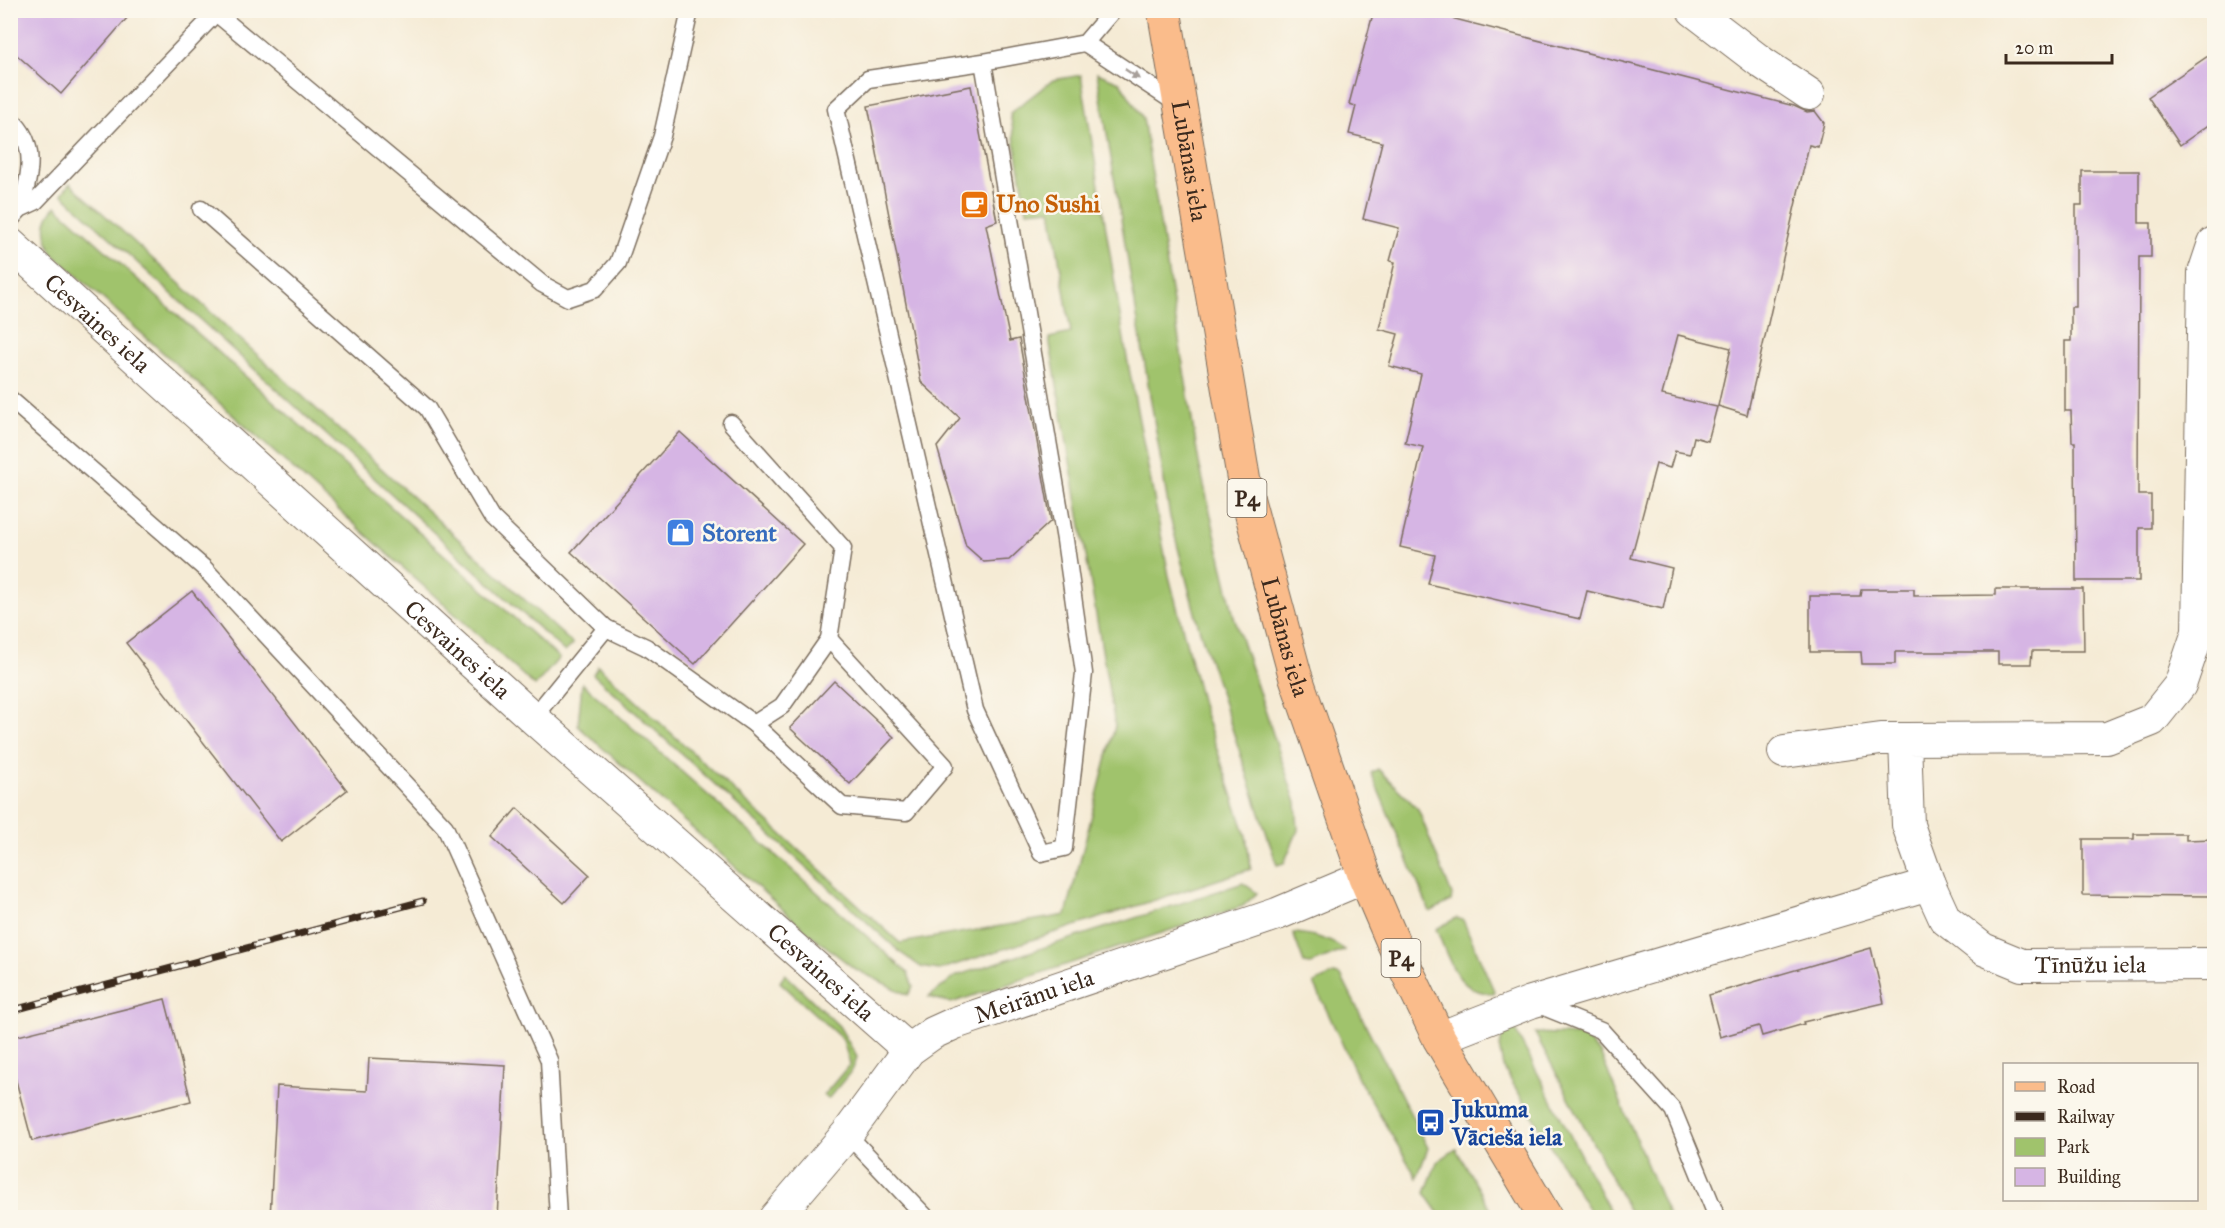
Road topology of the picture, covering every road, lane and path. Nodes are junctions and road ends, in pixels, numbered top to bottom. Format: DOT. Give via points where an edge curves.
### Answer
graph roads {
  1 [pos="694,10"];
  2 [pos="1113,10"];
  3 [pos="1164,10"];
  4 [pos="1693,10"];
  5 [pos="218,12"];
  6 [pos="1085,43"];
  7 [pos="983,62"];
  8 [pos="1809,94"];
  9 [pos="1180,106"];
  10 [pos="10,118"];
  11 [pos="201,209"];
  12 [pos="15,215"];
  13 [pos="2214,243"];
  14 [pos="10,244"];
  15 [pos="10,399"];
  16 [pos="731,423"];
  17 [pos="606,628"];
  18 [pos="829,639"];
  19 [pos="533,718"];
  20 [pos="754,724"];
  21 [pos="1905,740"];
  22 [pos="1784,752"];
  23 [pos="1365,877"];
  24 [pos="1929,884"];
  25 [pos="2214,964"];
  26 [pos="1531,1002"];
  27 [pos="1438,1038"];
  28 [pos="909,1050"];
  29 [pos="847,1134"];
  30 [pos="1714,1210"];
  31 [pos="558,1218"];
  32 [pos="775,1218"];
  33 [pos="927,1218"];
  34 [pos="1546,1218"];
  1 -- 5 [label="lane" via="689,15 662,136 618,263 595,289 568,298 542,284"];
  2 -- 6 [label="lane"];
  3 -- 9 [label="main road, Lubānas iela / P4"];
  4 -- 8 [label="street" via="1761,63"];
  5 -- 12 [label="lane" via="35,202"];
  6 -- 7 [label="lane"];
  6 -- 9 [label="lane, one-way"];
  7 -- 7 [label="lane" via="868,79 836,109 975,710 1041,853 1064,848 1084,673"];
  9 -- 23 [label="main road, Lubānas iela / P4" via="1248,503 1295,675"];
  10 -- 12 [label="lane" via="26,137 31,161 28,183"];
  11 -- 17 [label="lane" via="427,408 492,518"];
  13 -- 21 [label="street" via="2204,273 2198,632 2180,685 2152,720 2107,738"];
  14 -- 19 [label="street, Cesvaines iela"];
  15 -- 31 [label="lane" via="204,568 446,827 549,1060"];
  16 -- 18 [label="lane" via="843,548"];
  17 -- 19 [label="lane"];
  17 -- 20 [label="lane" via="646,647"];
  18 -- 20 [label="lane" via="782,706"];
  18 -- 20 [label="lane" via="945,766 906,812 842,806"];
  19 -- 28 [label="street, Cesvaines iela"];
  21 -- 22 [label="street"];
  21 -- 24 [label="street" via="1908,825"];
  23 -- 27 [label="main road, Lubānas iela / P4"];
  23 -- 28 [label="street, Meirānu iela" via="1277,914 955,1023"];
  24 -- 25 [label="street, Tīnūžu iela" via="1945,919 1983,950 2022,965"];
  24 -- 26 [label="street"];
  26 -- 27 [label="street"];
  26 -- 30 [label="lane" via="1601,1030 1673,1110"];
  27 -- 34 [label="main road, Lubānas iela / P4"];
  28 -- 29 [label="street, Meirānu iela"];
  29 -- 32 [label="street, Meirānu iela"];
  29 -- 33 [label="lane"];
}
